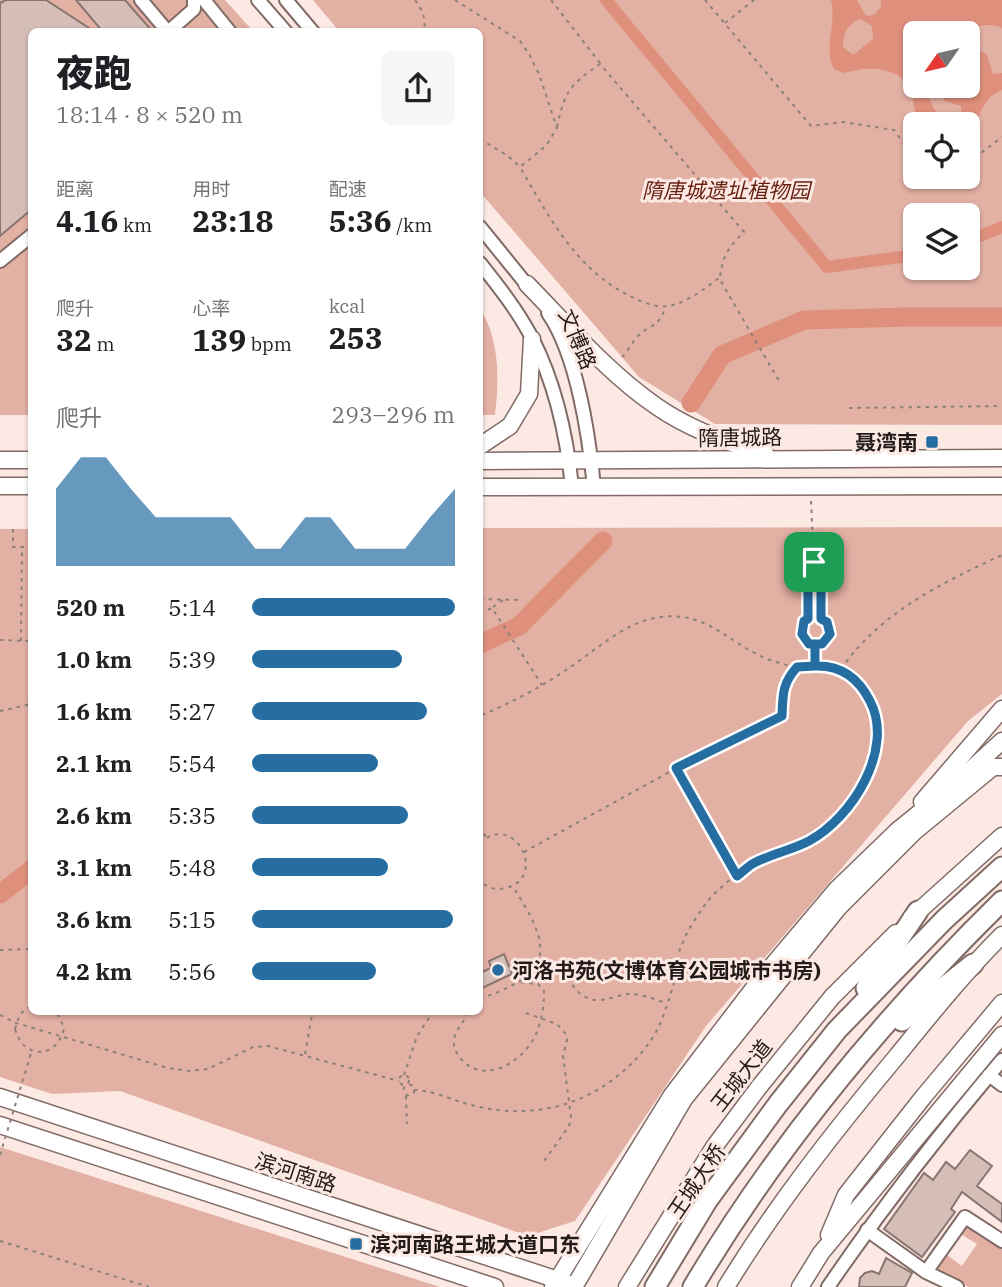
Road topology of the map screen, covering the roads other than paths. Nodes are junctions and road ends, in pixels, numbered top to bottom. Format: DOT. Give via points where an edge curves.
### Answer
graph roads {
  1 [pos="141,0"];
  2 [pos="194,0"];
  3 [pos="204,0"];
  4 [pos="258,0"];
  5 [pos="286,0"];
  6 [pos="165,28"];
  7 [pos="173,28"];
  8 [pos="227,28"];
  9 [pos="282,28"];
  10 [pos="310,28"];
  11 [pos="483,231"];
  12 [pos="28,239"];
  13 [pos="0,261"];
  14 [pos="483,267"];
  15 [pos="527,284"];
  16 [pos="532,339"];
  17 [pos="483,444"];
  18 [pos="784,458"];
  19 [pos="1002,458"];
  20 [pos="0,460"];
  21 [pos="28,460"];
  22 [pos="592,460"];
  23 [pos="483,461"];
  24 [pos="569,461"];
  25 [pos="0,486"];
  26 [pos="28,486"];
  27 [pos="1002,486"];
  28 [pos="483,487"];
  29 [pos="572,487"];
  30 [pos="594,487"];
  31 [pos="1002,709"];
  32 [pos="1002,741"];
  33 [pos="1002,767"];
  34 [pos="897,831"];
  35 [pos="1002,836"];
  36 [pos="1002,867"];
  37 [pos="1002,901"];
  38 [pos="918,911"];
  39 [pos="1002,935"];
  40 [pos="973,964"];
  41 [pos="1002,1003"];
  42 [pos="837,1030"];
  43 [pos="1002,1035"];
  44 [pos="862,1052"];
  45 [pos="1002,1060"];
  46 [pos="989,1075"];
  47 [pos="1002,1084"];
  48 [pos="0,1097"];
  49 [pos="0,1125"];
  50 [pos="867,1230"];
  51 [pos="1002,1241"];
  52 [pos="821,1253"];
  53 [pos="926,1272"];
  54 [pos="556,1283"];
  55 [pos="576,1286"];
  56 [pos="495,1287"];
  57 [pos="627,1287"];
  58 [pos="655,1287"];
  59 [pos="693,1287"];
  60 [pos="726,1287"];
  61 [pos="800,1287"];
  62 [pos="828,1287"];
  63 [pos="957,1287"];
  1 -- 6 [label="street"];
  2 -- 7 [label="street" via="194,9"];
  3 -- 8 [label="street"];
  4 -- 9 [label="street"];
  5 -- 10 [label="street"];
  11 -- 15 [label="street, 文博路"];
  12 -- 13 [label="street"];
  14 -- 16 [label="street, 文博路"];
  15 -- 18 [label="main road" via="616,373 656,406 693,428"];
  15 -- 22 [label="street, 文博路" via="556,325 570,362"];
  16 -- 17 [label="main road" via="529,394 510,426"];
  16 -- 24 [label="street, 文博路" via="552,387"];
  18 -- 19 [label="main road, 隋唐城路"];
  18 -- 22 [label="main road, 隋唐城路"];
  20 -- 21 [label="main road"];
  22 -- 24 [label="main road, 隋唐城路"];
  22 -- 30 [label="street, 文博路"];
  23 -- 24 [label="main road, 隋唐城路"];
  24 -- 29 [label="street, 文博路"];
  25 -- 26 [label="main road"];
  27 -- 30 [label="main road"];
  28 -- 29 [label="main road"];
  29 -- 30 [label="main road"];
  31 -- 34 [label="main road"];
  32 -- 34 [label="main road"];
  33 -- 55 [label="main road" via="993,767 914,832 839,907 684,1099"];
  34 -- 54 [label="main road" via="837,889 713,1040 672,1095"];
  35 -- 38 [label="main road, 王城大道"];
  36 -- 42 [label="highway"];
  37 -- 44 [label="highway"];
  38 -- 42 [label="highway"];
  38 -- 57 [label="main road, 王城大道" via="832,997 759,1087 714,1147"];
  39 -- 40 [label="main road"];
  40 -- 44 [label="highway"];
  40 -- 60 [label="main road" via="827,1140"];
  41 -- 52 [label="main road" via="846,1195"];
  42 -- 58 [label="highway, 王城大桥" via="707,1201"];
  43 -- 52 [label="main road"];
  44 -- 59 [label="highway" via="727,1230"];
  45 -- 46 [label="street"];
  46 -- 47 [label="street"];
  46 -- 50 [label="street"];
  48 -- 54 [label="main road, 滨河南路"];
  49 -- 56 [label="main road"];
  50 -- 53 [label="street"];
  50 -- 62 [label="street"];
  51 -- 53 [label="street" via="965,1217"];
  52 -- 61 [label="main road"];
  53 -- 63 [label="street"];
  54 -- 55 [label="main road, 滨河南路"];
}
